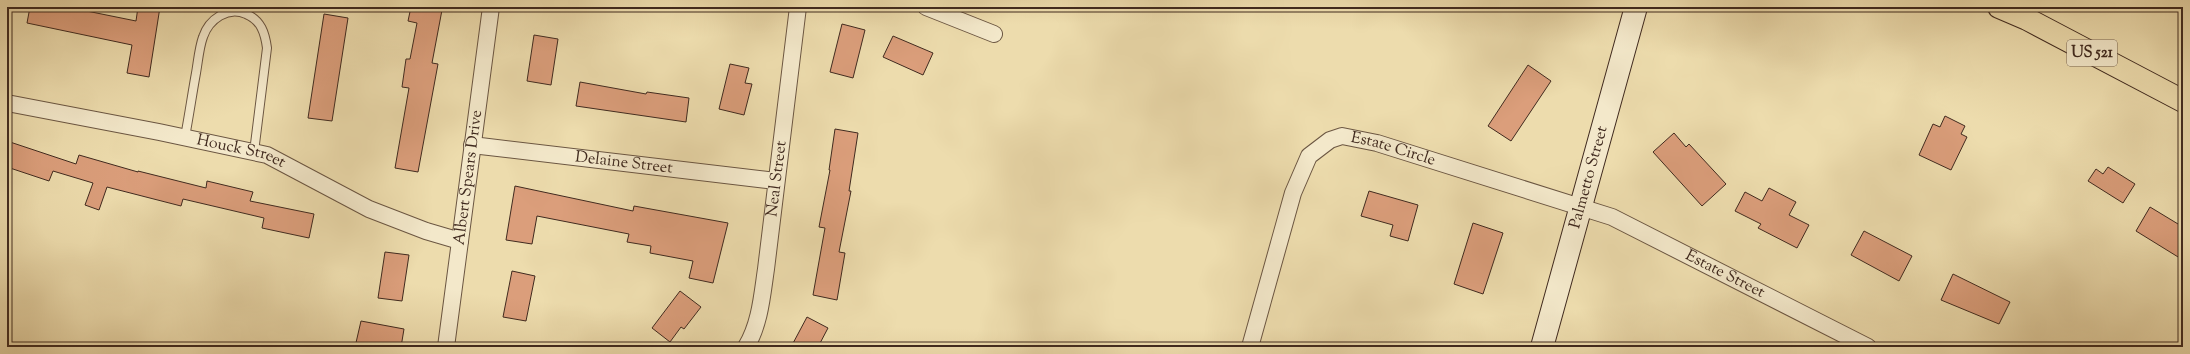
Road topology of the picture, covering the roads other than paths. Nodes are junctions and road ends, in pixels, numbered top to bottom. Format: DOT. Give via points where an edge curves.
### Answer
graph roads {
  1 [pos="491,7"];
  2 [pos="798,7"];
  3 [pos="926,7"];
  4 [pos="1636,7"];
  5 [pos="1999,7"];
  6 [pos="994,34"];
  7 [pos="2181,94"];
  8 [pos="7,103"];
  9 [pos="185,137"];
  10 [pos="472,145"];
  11 [pos="254,152"];
  12 [pos="776,181"];
  13 [pos="1580,207"];
  14 [pos="460,241"];
  15 [pos="446,347"];
  16 [pos="746,347"];
  17 [pos="1250,347"];
  18 [pos="1542,347"];
  19 [pos="1868,347"];
  1 -- 10 [label="street, Albert Spears Drive"];
  2 -- 12 [label="street, Neal Street"];
  3 -- 6 [label="street"];
  4 -- 13 [label="street, Palmetto Street"];
  5 -- 7 [label="highway, US 521"];
  8 -- 9 [label="street, Houck Street"];
  9 -- 11 [label="street, Houck Street"];
  9 -- 11 [label="lane" via="203,36 213,22 225,12 238,10 251,16 261,25 266,37"];
  10 -- 12 [label="street, Delaine Street"];
  10 -- 14 [label="street, Albert Spears Drive"];
  11 -- 14 [label="street, Houck Street" via="287,165 369,209"];
  12 -- 16 [label="street, Neal Street" via="760,310"];
  13 -- 17 [label="street, Estate Circle" via="1377,143 1342,136 1330,140 1309,156 1302,168"];
  13 -- 18 [label="street, Palmetto Street"];
  13 -- 19 [label="street, Estate Street" via="1612,217"];
  14 -- 15 [label="street, Albert Spears Drive"];
}
